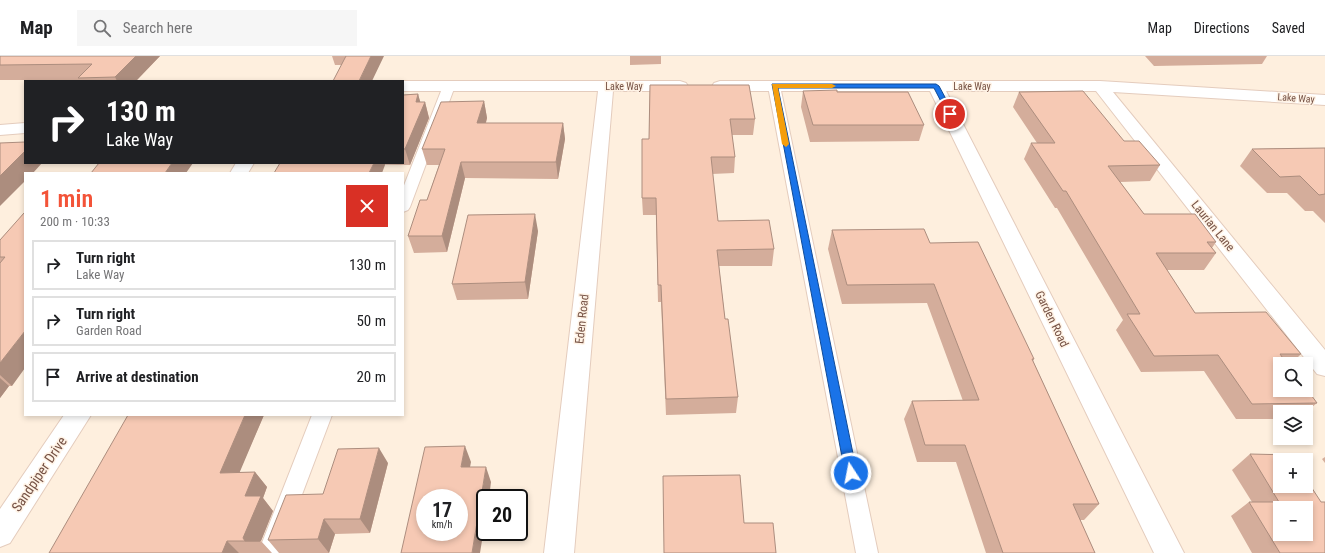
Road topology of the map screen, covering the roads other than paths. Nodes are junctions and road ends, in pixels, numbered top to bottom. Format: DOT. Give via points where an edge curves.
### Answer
graph roads {
  1 [pos="404,86"];
  2 [pos="449,86"];
  3 [pos="606,86"];
  4 [pos="774,86"];
  5 [pos="936,86"];
  6 [pos="1100,86"];
  7 [pos="1304,99"];
  8 [pos="1325,100"];
  9 [pos="1325,117"];
  10 [pos="24,128"];
  11 [pos="0,130"];
  12 [pos="404,204"];
  13 [pos="1325,367"];
  14 [pos="77,416"];
  15 [pos="322,416"];
  16 [pos="0,533"];
  17 [pos="269,553"];
  18 [pos="559,553"];
  19 [pos="867,553"];
  20 [pos="1168,553"];
  1 -- 2 [label="street, Lake Way"];
  2 -- 3 [label="street, Lake Way"];
  2 -- 12 [label="lane"];
  3 -- 4 [label="street, Lake Way"];
  3 -- 18 [label="street, Eden Road"];
  4 -- 5 [label="street, Lake Way"];
  4 -- 19 [label="lane"];
  5 -- 6 [label="street, Lake Way"];
  5 -- 20 [label="street, Garden Road"];
  6 -- 7 [label="street, Lake Way"];
  6 -- 13 [label="street, Laurian Lane"];
  7 -- 8 [label="street, Lake Way"];
  7 -- 9 [label="street"];
  10 -- 11 [label="street"];
  14 -- 16 [label="street, Sandpiper Drive"];
  15 -- 17 [label="lane"];
}
